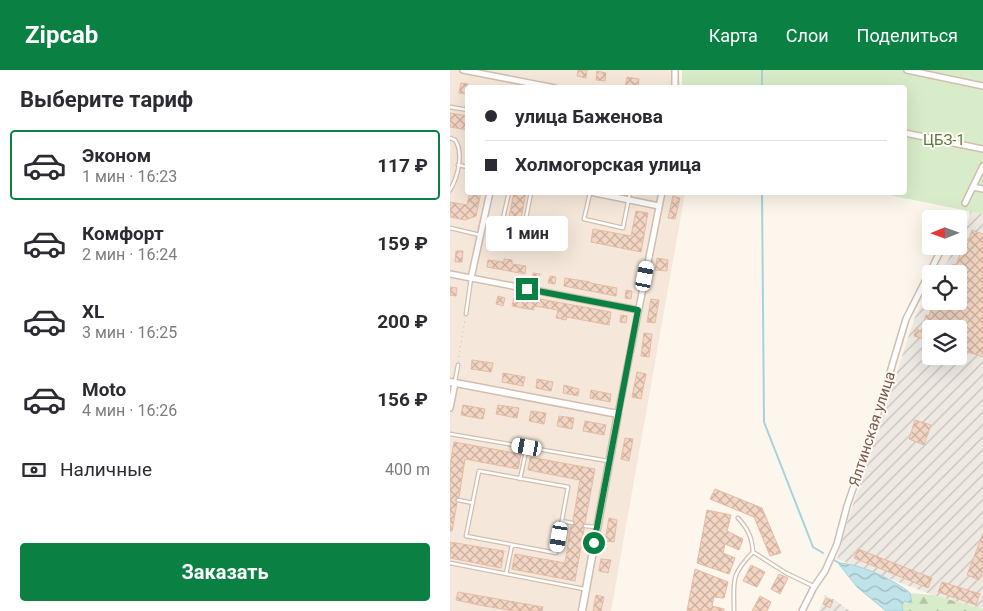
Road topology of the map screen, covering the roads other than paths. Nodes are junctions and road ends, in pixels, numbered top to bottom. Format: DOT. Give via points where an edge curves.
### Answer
graph roads {
  1 [pos="463,70"];
  2 [pos="675,70"];
  3 [pos="907,70"];
  4 [pos="515,80"];
  5 [pos="514,85"];
  6 [pos="539,85"];
  7 [pos="675,85"];
  8 [pos="983,86"];
  9 [pos="450,107"];
  10 [pos="465,110"];
  11 [pos="907,133"];
  12 [pos="450,138"];
  13 [pos="983,149"];
  14 [pos="458,165"];
  15 [pos="465,166"];
  16 [pos="983,166"];
  17 [pos="973,187"];
  18 [pos="983,189"];
  19 [pos="450,190"];
  20 [pos="489,195"];
  21 [pos="508,195"];
  22 [pos="530,195"];
  23 [pos="589,195"];
  24 [pos="605,195"];
  25 [pos="630,195"];
  26 [pos="661,195"];
  27 [pos="629,200"];
  28 [pos="965,203"];
  29 [pos="659,206"];
  30 [pos="450,228"];
  31 [pos="481,235"];
  32 [pos="499,236"];
  33 [pos="522,240"];
  34 [pos="938,255"];
  35 [pos="450,274"];
  36 [pos="472,278"];
  37 [pos="638,310"];
  38 [pos="466,314"];
  39 [pos="458,365"];
  40 [pos="452,382"];
  41 [pos="450,408"];
  42 [pos="618,414"];
  43 [pos="450,434"];
  44 [pos="527,447"];
  45 [pos="609,462"];
  46 [pos="520,478"];
  47 [pos="458,500"];
  48 [pos="473,503"];
  49 [pos="738,518"];
  50 [pos="562,521"];
  51 [pos="572,523"];
  52 [pos="585,526"];
  53 [pos="597,528"];
  54 [pos="512,545"];
  55 [pos="753,552"];
  56 [pos="450,563"];
  57 [pos="506,574"];
  58 [pos="814,587"];
  59 [pos="586,589"];
  60 [pos="582,611"];
  61 [pos="734,611"];
  62 [pos="802,611"];
  1 -- 4 [label="street"];
  2 -- 7 [label="street"];
  3 -- 8 [label="street"];
  4 -- 5 [label="street"];
  4 -- 6 [label="street"];
  9 -- 10 [label="lane"];
  11 -- 13 [label="street"];
  12 -- 14 [label="lane" via="459,145"];
  14 -- 15 [label="lane"];
  14 -- 19 [label="lane"];
  16 -- 17 [label="street"];
  17 -- 18 [label="street"];
  17 -- 28 [label="street"];
  20 -- 31 [label="street"];
  21 -- 32 [label="lane"];
  22 -- 33 [label="lane"];
  23 -- 27 [label="lane" via="584,220 624,228"];
  24 -- 27 [label="street"];
  25 -- 27 [label="lane"];
  26 -- 29 [label="street"];
  27 -- 29 [label="street"];
  29 -- 37 [label="street"];
  30 -- 31 [label="lane"];
  31 -- 36 [label="street"];
  34 -- 58 [label="street, Ялтинская улица" via="906,319 837,544"];
  35 -- 36 [label="street"];
  36 -- 37 [label="street"];
  36 -- 38 [label="lane"];
  37 -- 42 [label="street"];
  39 -- 40 [label="lane"];
  40 -- 41 [label="street"];
  40 -- 42 [label="street"];
  42 -- 45 [label="street"];
  43 -- 44 [label="lane"];
  44 -- 45 [label="lane"];
  44 -- 46 [label="lane"];
  45 -- 53 [label="street"];
  46 -- 48 [label="lane" via="479,471"];
  46 -- 50 [label="lane" via="568,487"];
  47 -- 48 [label="lane"];
  48 -- 54 [label="lane" via="466,536"];
  49 -- 55 [label="lane" via="752,537"];
  50 -- 51 [label="lane"];
  50 -- 54 [label="lane" via="556,553"];
  52 -- 53 [label="lane"];
  53 -- 59 [label="street"];
  54 -- 57 [label="lane"];
  55 -- 58 [label="lane"];
  55 -- 61 [label="lane" via="740,566 733,584"];
  56 -- 57 [label="lane"];
  57 -- 59 [label="lane"];
  58 -- 62 [label="street, Ялтинская улица"];
  59 -- 60 [label="street"];
}
